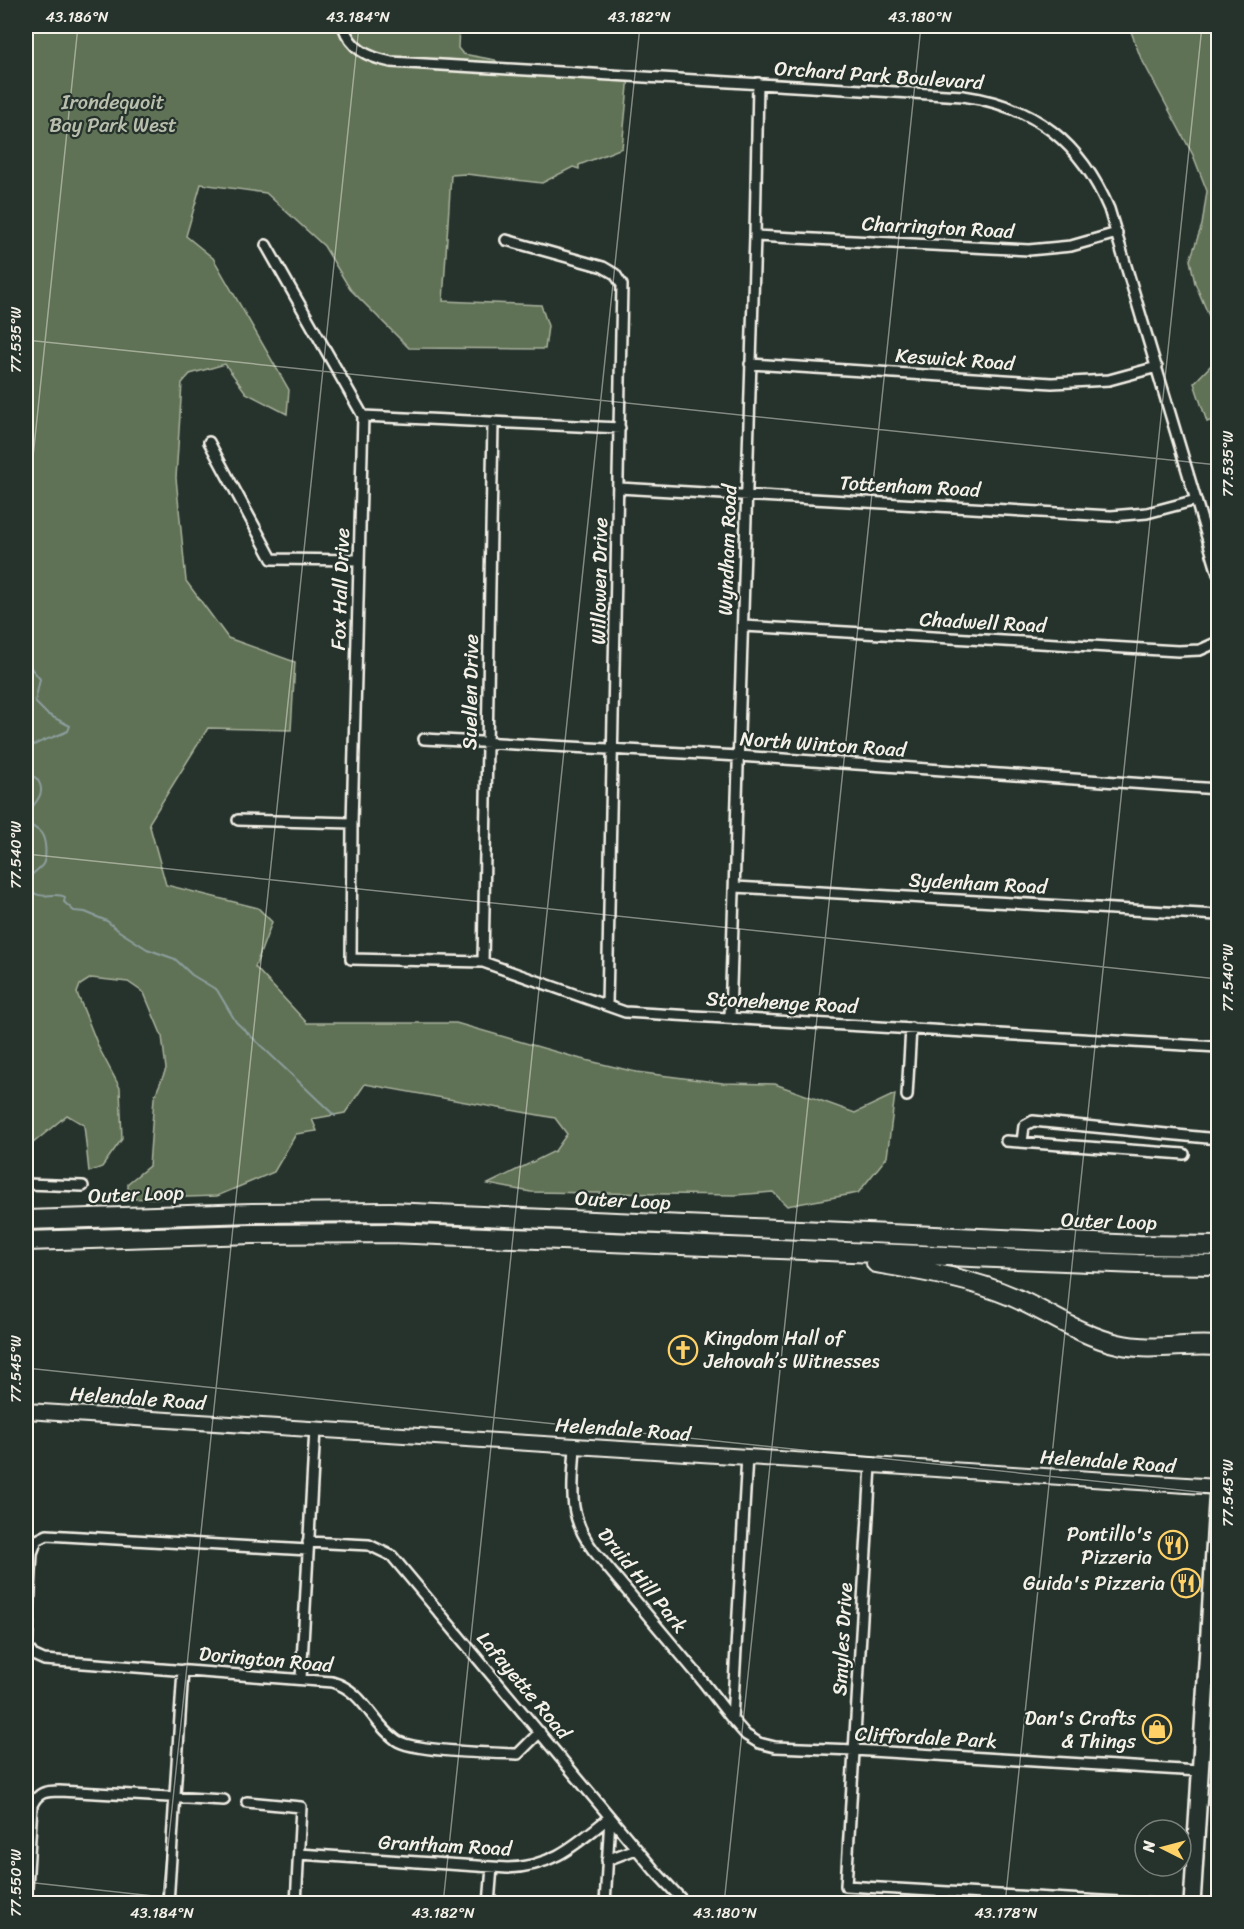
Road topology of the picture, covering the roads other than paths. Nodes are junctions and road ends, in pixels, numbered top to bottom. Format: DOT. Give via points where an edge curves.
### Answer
graph roads {
  1 [pos="343,26"];
  2 [pos="758,83"];
  3 [pos="1117,233"];
  4 [pos="755,236"];
  5 [pos="506,240"];
  6 [pos="266,245"];
  7 [pos="750,364"];
  8 [pos="1157,367"];
  9 [pos="363,416"];
  10 [pos="493,422"];
  11 [pos="620,428"];
  12 [pos="209,442"];
  13 [pos="619,488"];
  14 [pos="747,495"];
  15 [pos="1196,500"];
  16 [pos="359,560"];
  17 [pos="1218,574"];
  18 [pos="743,626"];
  19 [pos="1218,642"];
  20 [pos="424,739"];
  21 [pos="487,742"];
  22 [pos="613,749"];
  23 [pos="739,756"];
  24 [pos="1218,789"];
  25 [pos="238,820"];
  26 [pos="352,823"];
  27 [pos="735,887"];
  28 [pos="1218,915"];
  29 [pos="351,959"];
  30 [pos="483,962"];
  31 [pos="607,1005"];
  32 [pos="730,1017"];
  33 [pos="911,1028"];
  34 [pos="1218,1047"];
  35 [pos="907,1096"];
  36 [pos="1180,1137"];
  37 [pos="1218,1139"];
  38 [pos="1006,1141"];
  39 [pos="1022,1142"];
  40 [pos="26,1184"];
  41 [pos="83,1186"];
  42 [pos="26,1220"];
  43 [pos="26,1242"];
  44 [pos="1218,1246"];
  45 [pos="803,1250"];
  46 [pos="1218,1265"];
  47 [pos="1218,1346"];
  48 [pos="26,1411"];
  49 [pos="315,1429"];
  50 [pos="575,1446"];
  51 [pos="747,1456"];
  52 [pos="871,1466"];
  53 [pos="1218,1487"];
  54 [pos="308,1546"];
  55 [pos="27,1579"];
  56 [pos="183,1670"];
  57 [pos="301,1679"];
  58 [pos="732,1719"];
  59 [pos="540,1732"];
  60 [pos="854,1750"];
  61 [pos="1199,1772"];
  62 [pos="174,1798"];
  63 [pos="224,1800"];
  64 [pos="248,1802"];
  65 [pos="610,1817"];
  66 [pos="636,1849"];
  67 [pos="299,1854"];
  68 [pos="607,1860"];
  69 [pos="492,1867"];
  70 [pos="26,1904"];
  71 [pos="168,1904"];
  72 [pos="296,1904"];
  73 [pos="489,1904"];
  74 [pos="604,1904"];
  75 [pos="686,1904"];
  76 [pos="1154,1904"];
  77 [pos="1192,1904"];
  1 -- 2 [label="street, Orchard Park Boulevard" via="347,38 364,54 391,62"];
  2 -- 3 [label="street, Orchard Park Boulevard" via="963,96 1018,110 1054,132 1081,157 1100,188"];
  2 -- 4 [label="street, Wyndham Road"];
  3 -- 4 [label="street, Charrington Road" via="1071,246 1029,250"];
  3 -- 8 [label="street, Orchard Park Boulevard"];
  4 -- 7 [label="street, Wyndham Road"];
  5 -- 11 [label="street, Willowen Drive" via="603,267 619,279 623,294"];
  6 -- 9 [label="street"];
  7 -- 8 [label="street, Keswick Road" via="1062,383 1109,380"];
  7 -- 14 [label="street, Wyndham Road"];
  8 -- 15 [label="street, Orchard Park Boulevard"];
  9 -- 10 [label="street"];
  9 -- 16 [label="street, Fox Hall Drive"];
  10 -- 11 [label="street"];
  10 -- 21 [label="street, Suellen Drive"];
  11 -- 13 [label="street, Willowen Drive"];
  12 -- 16 [label="street" via="272,559"];
  13 -- 14 [label="street, Tottenham Road"];
  13 -- 22 [label="street, Willowen Drive"];
  14 -- 15 [label="street, Tottenham Road" via="1111,516 1147,513"];
  14 -- 18 [label="street, Wyndham Road"];
  15 -- 17 [label="street, Orchard Park Boulevard"];
  16 -- 26 [label="street, Fox Hall Drive"];
  18 -- 19 [label="street, Chadwell Road" via="1178,651 1200,650"];
  18 -- 23 [label="street, Wyndham Road"];
  20 -- 21 [label="street, North Winton Road"];
  21 -- 22 [label="street, North Winton Road"];
  21 -- 30 [label="street, Suellen Drive"];
  22 -- 23 [label="street, North Winton Road"];
  22 -- 31 [label="street, Willowen Drive"];
  23 -- 24 [label="street, North Winton Road"];
  23 -- 27 [label="street, Wyndham Road"];
  25 -- 26 [label="street"];
  26 -- 29 [label="street, Fox Hall Drive"];
  27 -- 28 [label="street, Sydenham Road"];
  27 -- 32 [label="street, Wyndham Road"];
  29 -- 30 [label="street, Stonehenge Road"];
  30 -- 31 [label="street, Stonehenge Road"];
  31 -- 32 [label="street, Stonehenge Road" via="625,1012"];
  32 -- 33 [label="street, Stonehenge Road"];
  33 -- 34 [label="street, Stonehenge Road"];
  33 -- 35 [label="street"];
  36 -- 37 [label="street"];
  36 -- 39 [label="street" via="1033,1121 1024,1126"];
  36 -- 39 [label="street" via="1181,1154"];
  38 -- 39 [label="street"];
  40 -- 41 [label="street"];
  42 -- 44 [label="highway, Outer Loop" via="397,1212"];
  43 -- 45 [label="highway" via="391,1233"];
  45 -- 46 [label="highway"];
  45 -- 47 [label="highway" via="977,1283 1117,1344"];
  48 -- 49 [label="street, Helendale Road"];
  49 -- 50 [label="street, Helendale Road"];
  49 -- 54 [label="street"];
  50 -- 51 [label="street, Helendale Road"];
  50 -- 58 [label="street, Druid Hill Park" via="573,1508 580,1531"];
  51 -- 52 [label="street, Helendale Road"];
  51 -- 58 [label="street"];
  52 -- 53 [label="street, Helendale Road"];
  52 -- 60 [label="street, Smyles Drive"];
  53 -- 61 [label="main road"];
  54 -- 55 [label="street, Lafayette Road" via="52,1534 41,1537 34,1546"];
  54 -- 57 [label="street"];
  54 -- 59 [label="street, Lafayette Road" via="369,1545 392,1556"];
  55 -- 56 [label="street, Dorington Road" via="26,1642 29,1652 38,1659"];
  56 -- 57 [label="street, Dorington Road"];
  56 -- 62 [label="street"];
  57 -- 59 [label="street, Dorington Road" via="349,1688 394,1739 413,1747 518,1754"];
  58 -- 60 [label="street, Cliffordale Park" via="746,1735 766,1746"];
  59 -- 65 [label="street, Lafayette Road"];
  60 -- 61 [label="street, Cliffordale Park"];
  60 -- 76 [label="street, Smyles Drive" via="846,1886"];
  61 -- 77 [label="main road"];
  62 -- 63 [label="street"];
  62 -- 70 [label="street" via="59,1791 38,1795 31,1813"];
  62 -- 71 [label="street"];
  64 -- 67 [label="street" via="301,1807"];
  65 -- 66 [label="street, Lafayette Road"];
  65 -- 68 [label="street"];
  65 -- 69 [label="street, Grantham Road" via="566,1852 546,1862 528,1867"];
  66 -- 68 [label="street"];
  66 -- 75 [label="street, Lafayette Road"];
  67 -- 69 [label="street, Grantham Road"];
  67 -- 72 [label="street"];
  68 -- 74 [label="street"];
  69 -- 73 [label="street"];
}
